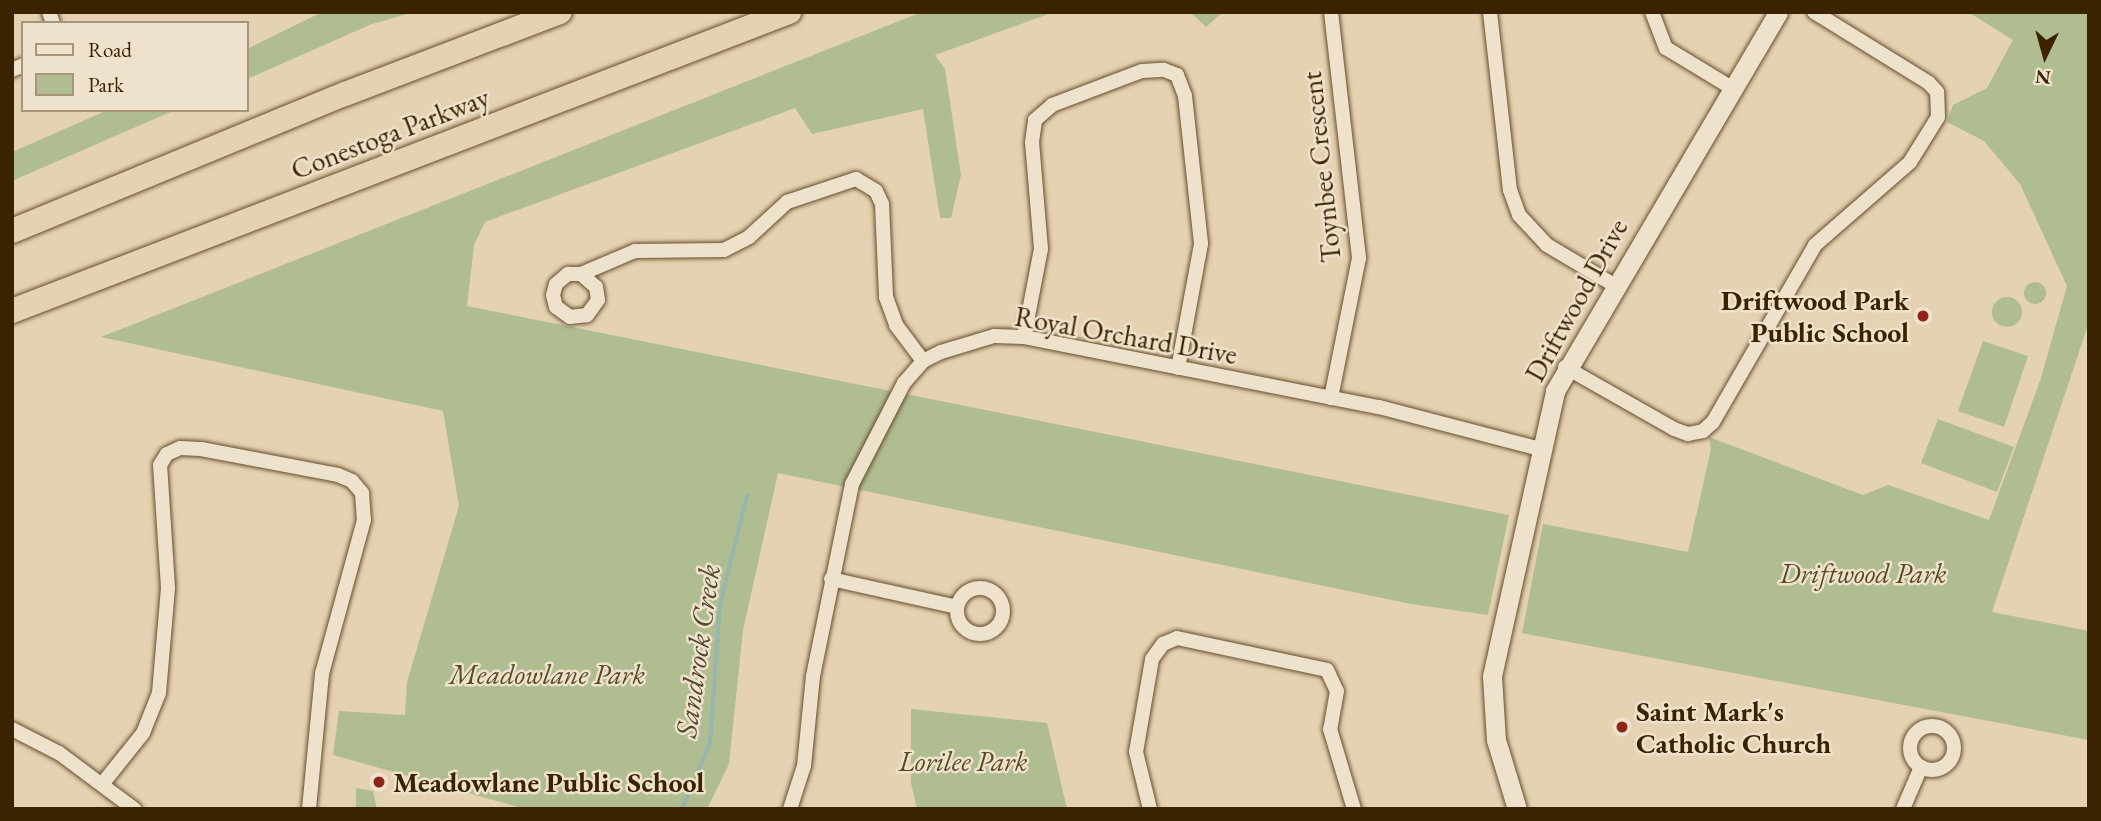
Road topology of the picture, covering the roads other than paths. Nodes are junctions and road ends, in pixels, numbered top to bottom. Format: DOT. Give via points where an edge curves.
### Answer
graph roads {
  1 [pos="560,12"];
  2 [pos="789,12"];
  3 [pos="1331,12"];
  4 [pos="1490,12"];
  5 [pos="1652,12"];
  6 [pos="1778,12"];
  7 [pos="1814,12"];
  8 [pos="1732,88"];
  9 [pos="12,231"];
  10 [pos="582,274"];
  11 [pos="1614,285"];
  12 [pos="12,312"];
  13 [pos="1024,337"];
  14 [pos="923,361"];
  15 [pos="1565,367"];
  16 [pos="1178,368"];
  17 [pos="1331,398"];
  18 [pos="1540,449"];
  19 [pos="831,579"];
  20 [pos="957,607"];
  21 [pos="12,729"];
  22 [pos="1921,767"];
  23 [pos="103,783"];
  24 [pos="134,809"];
  25 [pos="309,809"];
  26 [pos="790,809"];
  27 [pos="1150,809"];
  28 [pos="1354,809"];
  29 [pos="1517,809"];
  30 [pos="1903,809"];
  1 -- 9 [label="highway, Conestoga Parkway" via="345,94"];
  2 -- 12 [label="highway, Conestoga Parkway"];
  3 -- 17 [label="street, Toynbee Crescent" via="1359,258"];
  4 -- 11 [label="street" via="1510,190 1519,215 1547,246"];
  5 -- 8 [label="street" via="1666,48"];
  6 -- 8 [label="street, Driftwood Drive"];
  7 -- 15 [label="street" via="1937,92 1938,117 1910,162 1815,245 1713,422 1703,431 1688,434 1674,429"];
  8 -- 11 [label="street, Driftwood Drive"];
  10 -- 14 [label="street" via="635,251 724,250 749,237 787,202 856,179 868,183 882,204 886,297 896,325"];
  11 -- 15 [label="street, Driftwood Drive"];
  13 -- 14 [label="street, Royal Orchard Drive" via="962,342"];
  13 -- 16 [label="street, Royal Orchard Drive"];
  13 -- 16 [label="street" via="1041,249 1032,142 1035,120 1052,105 1142,71 1164,70 1177,75 1185,96 1201,244"];
  14 -- 19 [label="street, Royal Orchard Drive" via="886,414 852,484"];
  15 -- 18 [label="street, Driftwood Drive"];
  16 -- 17 [label="street, Royal Orchard Drive"];
  17 -- 18 [label="street, Royal Orchard Drive"];
  18 -- 29 [label="street, Driftwood Drive" via="1492,676 1496,740"];
  19 -- 20 [label="street"];
  19 -- 26 [label="street, Royal Orchard Drive" via="813,676 804,766"];
  21 -- 23 [label="street"];
  22 -- 30 [label="street"];
  23 -- 24 [label="street"];
  23 -- 25 [label="street" via="143,733 159,693 168,588 160,465 167,454 180,448 201,449 338,475 352,481 362,493 364,520 322,674"];
  27 -- 28 [label="street" via="1136,752 1152,659 1163,644 1177,638 1327,670 1337,691 1330,729"];
}
